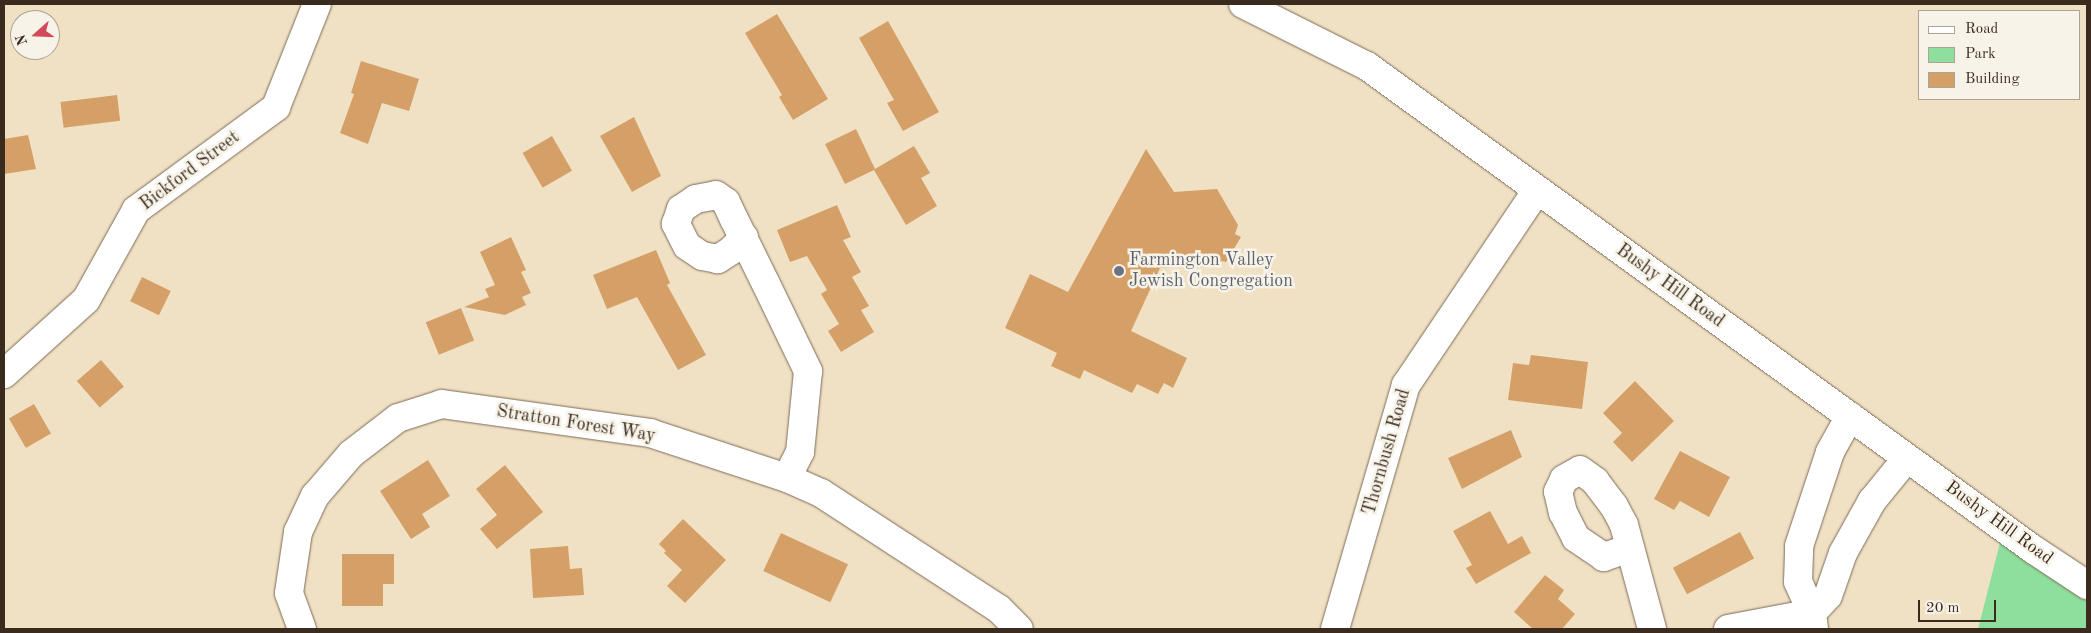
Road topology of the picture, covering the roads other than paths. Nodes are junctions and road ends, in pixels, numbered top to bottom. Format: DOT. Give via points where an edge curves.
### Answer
graph roads {
  1 [pos="317,4"];
  2 [pos="1243,4"];
  3 [pos="1537,190"];
  4 [pos="744,238"];
  5 [pos="4,374"];
  6 [pos="1850,416"];
  7 [pos="1907,458"];
  8 [pos="787,478"];
  9 [pos="1630,548"];
  10 [pos="2087,585"];
  11 [pos="1813,621"];
  12 [pos="302,629"];
  13 [pos="1019,629"];
  14 [pos="1335,629"];
  15 [pos="1652,629"];
  16 [pos="1728,629"];
  1 -- 5 [label="street, Bickford Street" via="276,107 136,210 86,300"];
  2 -- 3 [label="street, Bushy Hill Road" via="1367,66"];
  3 -- 6 [label="street, Bushy Hill Road"];
  3 -- 14 [label="street, Thornbush Road" via="1406,385"];
  4 -- 8 [label="street" via="808,371 800,452"];
  6 -- 7 [label="street, Bushy Hill Road"];
  6 -- 11 [label="street" via="1826,460 1799,546 1798,582"];
  7 -- 10 [label="street, Bushy Hill Road"];
  7 -- 11 [label="street" via="1872,501 1843,553 1828,596"];
  8 -- 12 [label="street, Stratton Forest Way" via="650,432 442,404 398,418 351,454 315,496 298,532 289,593"];
  8 -- 13 [label="street, Stratton Forest Way" via="829,498 998,609"];
  9 -- 15 [label="street"];
  11 -- 16 [label="street"];
}
